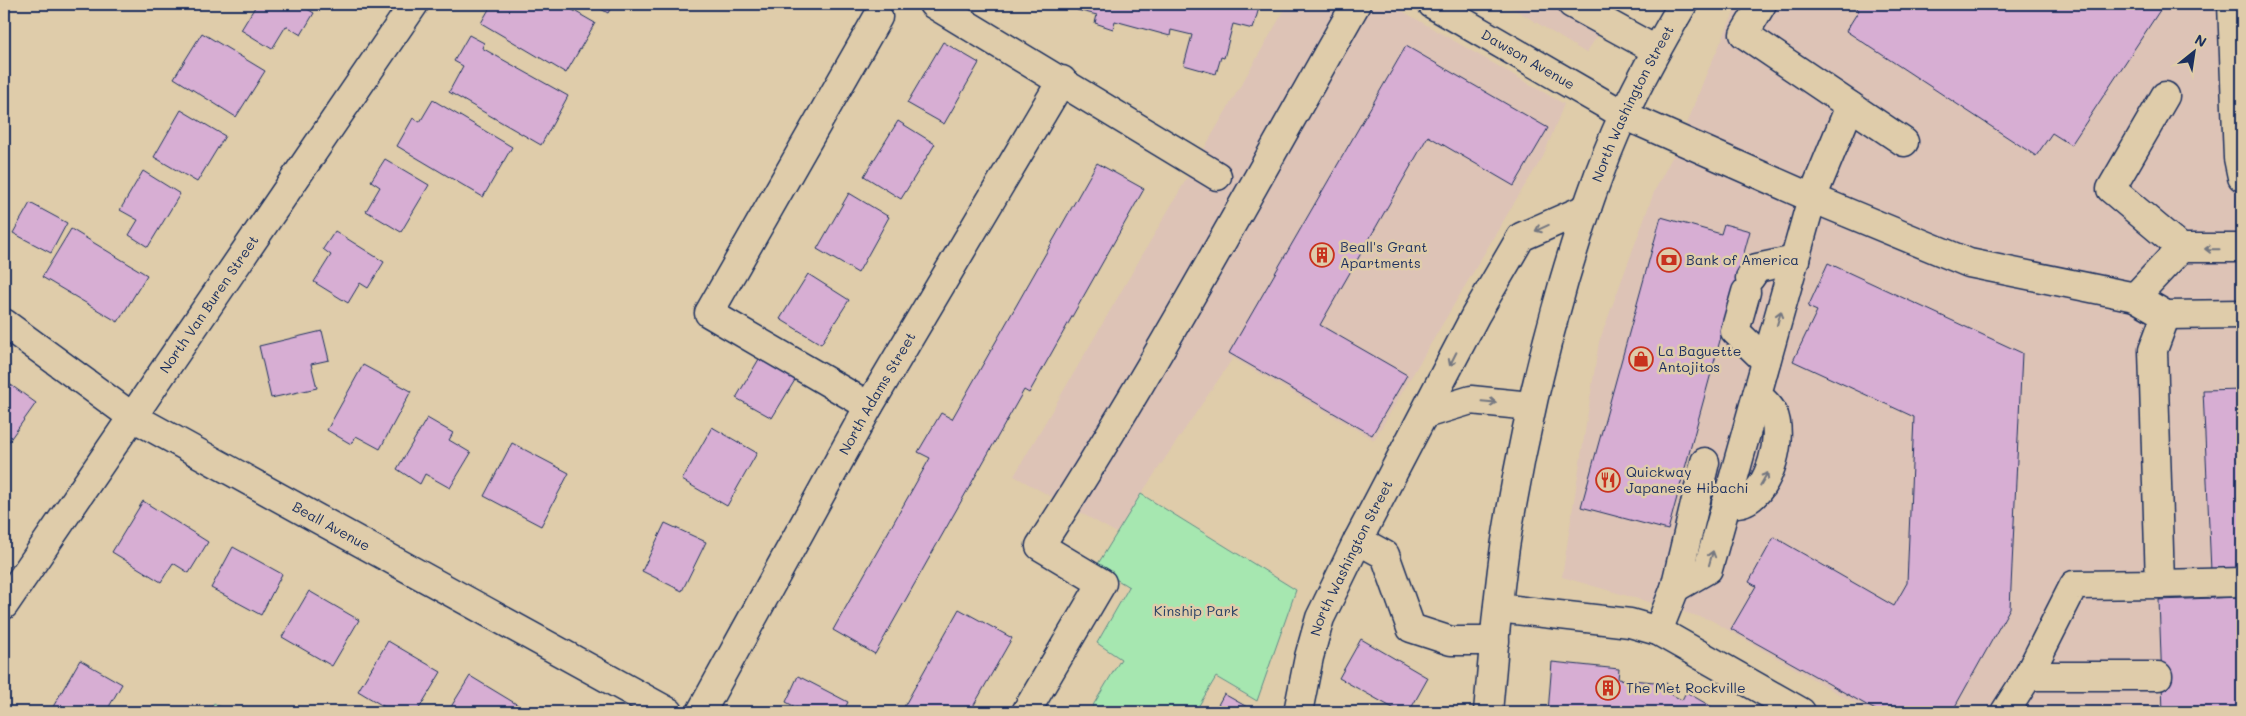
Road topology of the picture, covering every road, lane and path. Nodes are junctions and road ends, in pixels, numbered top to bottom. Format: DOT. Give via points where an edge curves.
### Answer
graph roads {
  1 [pos="414,4"];
  2 [pos="933,4"];
  3 [pos="1356,4"];
  4 [pos="1432,4"];
  5 [pos="1572,4"];
  6 [pos="1683,4"];
  7 [pos="1762,4"];
  8 [pos="2232,4"];
  9 [pos="878,17"];
  10 [pos="1656,50"];
  11 [pos="1062,80"];
  12 [pos="2165,96"];
  13 [pos="1850,106"];
  14 [pos="1624,115"];
  15 [pos="1904,142"];
  16 [pos="1217,176"];
  17 [pos="2242,177"];
  18 [pos="1812,198"];
  19 [pos="1587,208"];
  20 [pos="2181,248"];
  21 [pos="2242,248"];
  22 [pos="1795,260"];
  23 [pos="2135,297"];
  24 [pos="2242,314"];
  25 [pos="2166,315"];
  26 [pos="4,323"];
  27 [pos="1766,361"];
  28 [pos="869,406"];
  29 [pos="1531,406"];
  30 [pos="1425,414"];
  31 [pos="132,416"];
  32 [pos="1705,462"];
  33 [pos="1358,540"];
  34 [pos="2242,582"];
  35 [pos="2160,584"];
  36 [pos="1675,588"];
  37 [pos="4,605"];
  38 [pos="1498,608"];
  39 [pos="1658,631"];
  40 [pos="1495,641"];
  41 [pos="2028,676"];
  42 [pos="2158,676"];
  43 [pos="669,712"];
  44 [pos="701,712"];
  45 [pos="1026,712"];
  46 [pos="1298,712"];
  47 [pos="1488,712"];
  48 [pos="1801,712"];
  49 [pos="2004,712"];
  1 -- 31 [label="street, North Van Buren Street"];
  2 -- 11 [label="street"];
  3 -- 45 [label="street" via="1172,328 1040,546 1102,583"];
  4 -- 14 [label="street, Dawson Avenue"];
  5 -- 10 [label="street"];
  6 -- 10 [label="street, North Washington Street"];
  7 -- 13 [label="street" via="1744,34"];
  8 -- 17 [label="street" via="2238,158"];
  9 -- 28 [label="street" via="709,313"];
  10 -- 14 [label="street, North Washington Street"];
  11 -- 16 [label="street"];
  11 -- 28 [label="street, North Adams Street"];
  12 -- 20 [label="street" via="2111,189"];
  13 -- 15 [label="street"];
  13 -- 18 [label="street"];
  14 -- 18 [label="street, Dawson Avenue"];
  14 -- 19 [label="street, North Washington Street"];
  18 -- 22 [label="street"];
  18 -- 23 [label="street, Dawson Avenue" via="1969,263"];
  19 -- 29 [label="street, North Washington Street"];
  19 -- 30 [label="street, North Washington Street, one-way" via="1521,238 1475,316"];
  21 -- 20 [label="street, one-way"];
  20 -- 23 [label="street"];
  27 -- 22 [label="street, one-way"];
  22 -- 27 [label="street" via="1757,268 1748,285 1735,332"];
  23 -- 25 [label="street, Dawson Avenue"];
  24 -- 25 [label="street"];
  25 -- 35 [label="street" via="2153,350"];
  26 -- 31 [label="street, Beall Avenue"];
  36 -- 27 [label="street, one-way" via="1708,569"];
  28 -- 44 [label="street, North Adams Street"];
  30 -- 29 [label="street, one-way" via="1471,400"];
  29 -- 38 [label="street, North Washington Street" via="1505,546"];
  30 -- 33 [label="street, North Washington Street"];
  31 -- 37 [label="street, North Van Buren Street"];
  31 -- 43 [label="street, Beall Avenue"];
  32 -- 36 [label="street"];
  33 -- 40 [label="street" via="1385,555 1411,628 1452,640"];
  33 -- 46 [label="street, North Washington Street" via="1320,618"];
  34 -- 35 [label="street"];
  35 -- 41 [label="street" via="2074,584"];
  36 -- 39 [label="street"];
  38 -- 39 [label="street" via="1630,623"];
  38 -- 40 [label="street, North Washington Street"];
  39 -- 48 [label="street"];
  40 -- 47 [label="street, North Washington Street"];
  41 -- 42 [label="street"];
  41 -- 49 [label="street"];
}
